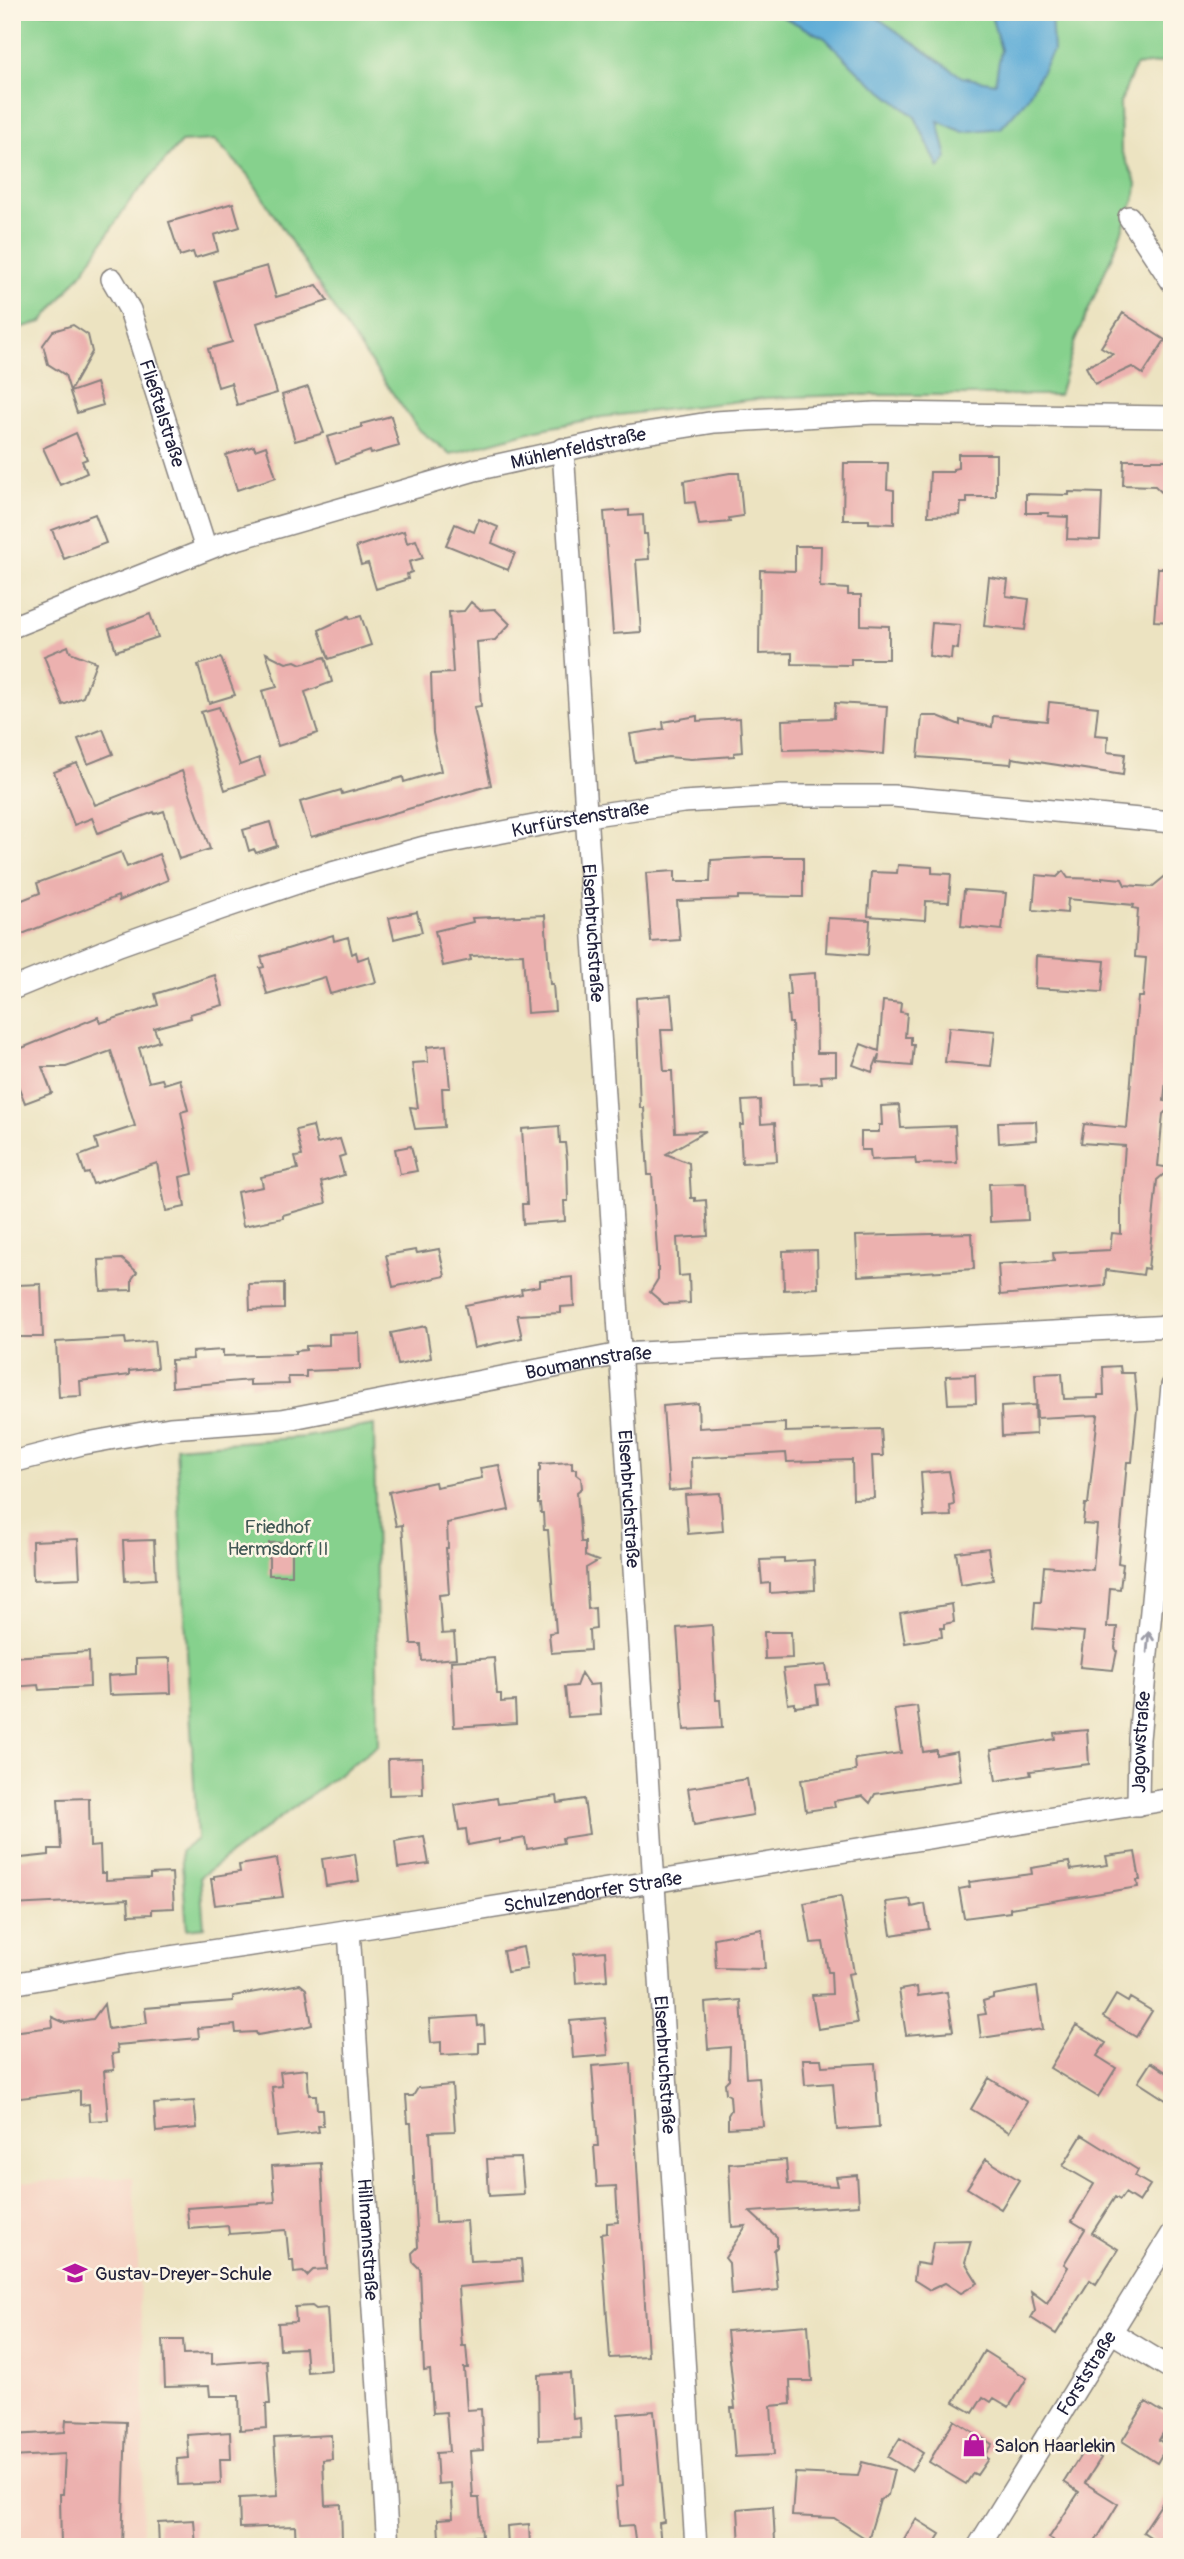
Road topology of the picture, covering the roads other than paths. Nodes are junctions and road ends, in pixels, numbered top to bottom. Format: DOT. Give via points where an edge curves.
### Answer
graph roads {
  1 [pos="1129,217"];
  2 [pos="112,279"];
  3 [pos="1172,282"];
  4 [pos="1172,417"];
  5 [pos="563,449"];
  6 [pos="206,549"];
  7 [pos="12,627"];
  8 [pos="587,816"];
  9 [pos="1172,822"];
  10 [pos="12,989"];
  11 [pos="1172,1326"];
  12 [pos="620,1354"];
  13 [pos="1172,1386"];
  14 [pos="12,1462"];
  15 [pos="1172,1799"];
  16 [pos="1138,1805"];
  17 [pos="653,1881"];
  18 [pos="349,1930"];
  19 [pos="12,1984"];
  20 [pos="1172,2234"];
  21 [pos="1111,2332"];
  22 [pos="1172,2370"];
  23 [pos="388,2547"];
  24 [pos="696,2547"];
  25 [pos="978,2547"];
  1 -- 3 [label="street"];
  2 -- 6 [label="street, Fließtalstraße" via="130,310"];
  4 -- 5 [label="street, Mühlenfeldstraße" via="874,413 715,422"];
  5 -- 6 [label="street, Mühlenfeldstraße" via="475,470"];
  5 -- 8 [label="street, Elsenbruchstraße"];
  6 -- 7 [label="street, Mühlenfeldstraße"];
  8 -- 9 [label="street, Kurfürstenstraße" via="684,802 893,796"];
  8 -- 10 [label="street, Kurfürstenstraße" via="424,847 303,881 119,945"];
  8 -- 12 [label="street, Elsenbruchstraße"];
  11 -- 12 [label="street, Boumannstraße"];
  12 -- 14 [label="street, Boumannstraße" via="282,1419 157,1430"];
  12 -- 17 [label="street, Elsenbruchstraße"];
  16 -- 13 [label="street, Jagowstraße, one-way" via="1139,1739"];
  15 -- 16 [label="street, Schulzendorfer Straße"];
  16 -- 17 [label="street, Schulzendorfer Straße"];
  17 -- 18 [label="street, Schulzendorfer Straße"];
  17 -- 24 [label="street, Elsenbruchstraße"];
  18 -- 19 [label="street, Schulzendorfer Straße"];
  18 -- 23 [label="street, Hillmannstraße"];
  20 -- 21 [label="street, Forststraße"];
  21 -- 22 [label="street"];
  21 -- 25 [label="street, Forststraße"];
}
